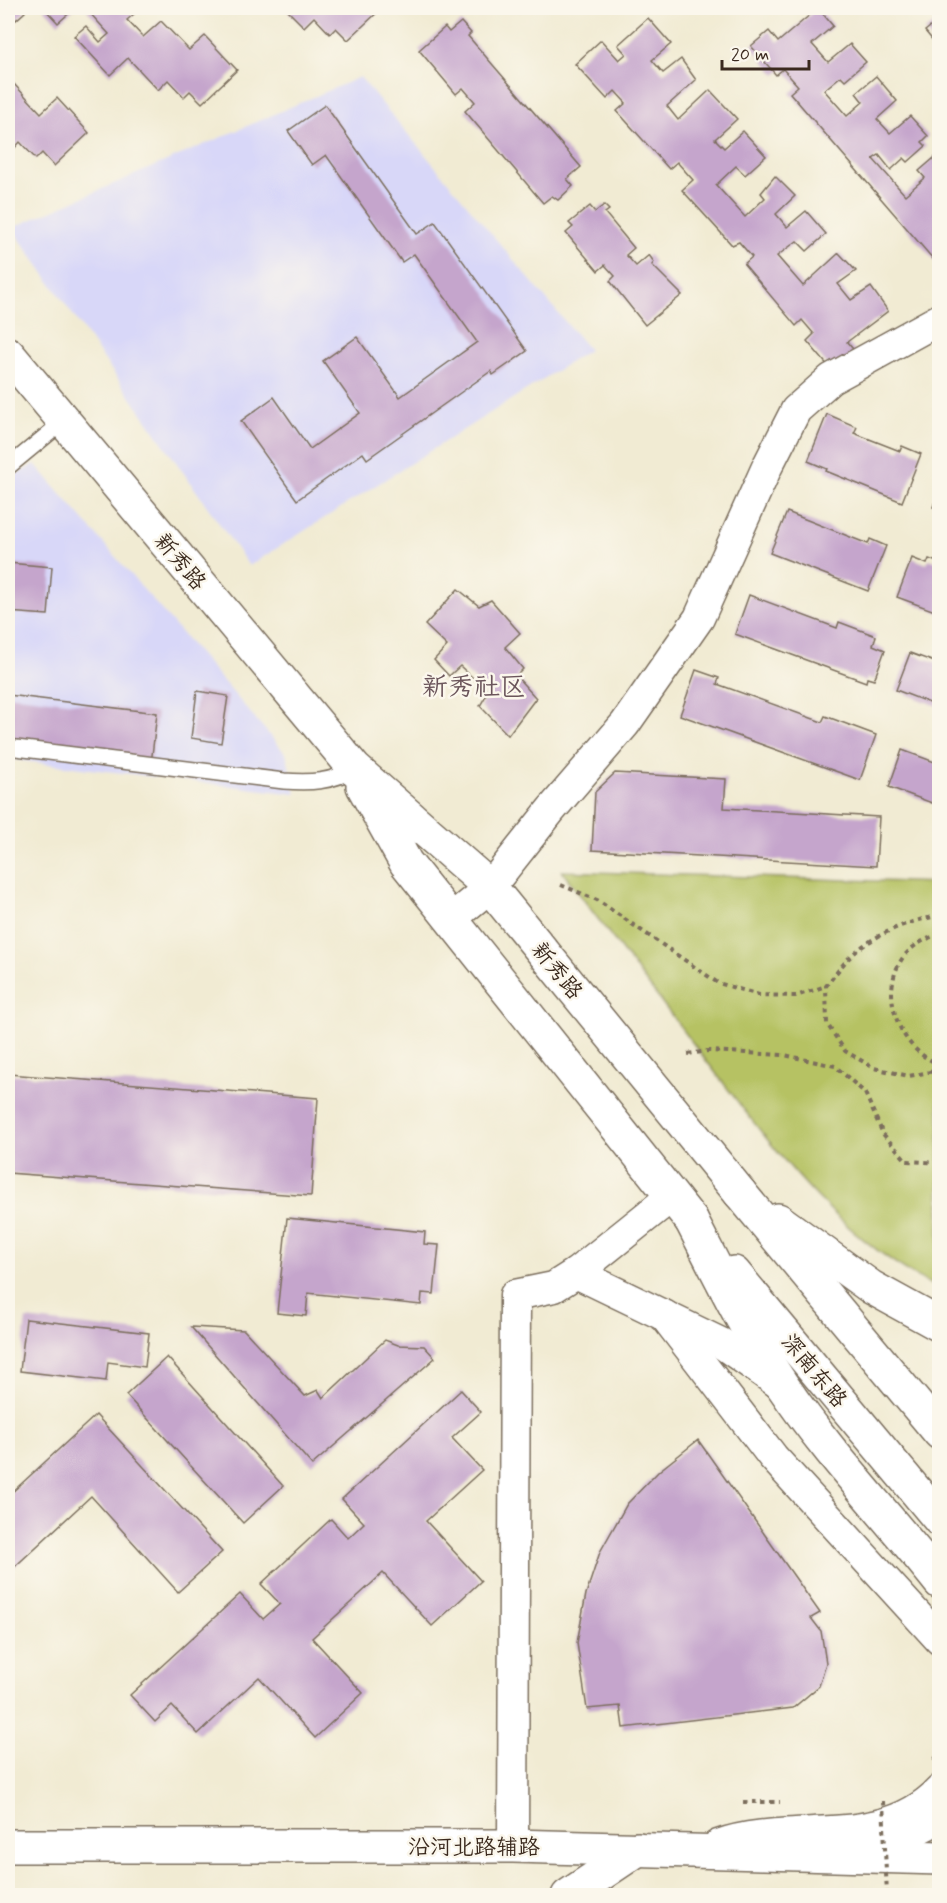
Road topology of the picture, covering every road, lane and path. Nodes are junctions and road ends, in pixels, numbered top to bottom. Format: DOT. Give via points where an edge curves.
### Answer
graph roads {
  1 [pos="939,319"];
  2 [pos="8,354"];
  3 [pos="64,421"];
  4 [pos="8,467"];
  5 [pos="8,747"];
  6 [pos="355,769"];
  7 [pos="561,885"];
  8 [pos="490,887"];
  9 [pos="939,916"];
  10 [pos="451,919"];
  11 [pos="939,934"];
  12 [pos="826,986"];
  13 [pos="688,1054"];
  14 [pos="939,1064"];
  15 [pos="939,1070"];
  16 [pos="939,1163"];
  17 [pos="740,1193"];
  18 [pos="681,1208"];
  19 [pos="576,1273"];
  20 [pos="664,1315"];
  21 [pos="939,1325"];
  22 [pos="782,1386"];
  23 [pos="939,1433"];
  24 [pos="939,1520"];
  25 [pos="939,1582"];
  26 [pos="939,1640"];
  27 [pos="939,1790"];
  28 [pos="883,1801"];
  29 [pos="939,1816"];
  30 [pos="8,1846"];
  31 [pos="513,1846"];
  32 [pos="638,1849"];
  33 [pos="702,1851"];
  34 [pos="762,1853"];
  35 [pos="939,1858"];
  36 [pos="567,1896"];
  37 [pos="887,1896"];
  1 -- 8 [label="street" via="831,379 796,410 766,467 699,618 625,724"];
  2 -- 3 [label="main road, 新秀路"];
  3 -- 4 [label="lane"];
  3 -- 6 [label="main road, 新秀路"];
  5 -- 6 [label="lane" via="284,782 315,783"];
  6 -- 8 [label="main road, 新秀路"];
  6 -- 10 [label="main road, 新秀路" via="406,863"];
  7 -- 12 [label="path" via="597,900 718,983 759,995 796,996"];
  8 -- 10 [label="street"];
  8 -- 17 [label="main road, 新秀路"];
  9 -- 12 [label="path" via="916,919 867,944 851,956"];
  10 -- 18 [label="main road, 新秀路"];
  11 -- 14 [label="path" via="922,940 899,963 894,982 894,1018 928,1061"];
  12 -- 15 [label="path" via="827,1024 845,1051 874,1068 909,1076"];
  13 -- 16 [label="path" via="708,1051 784,1055 835,1066 865,1093 883,1134 908,1161"];
  17 -- 21 [label="main road" via="871,1287"];
  17 -- 23 [label="main road"];
  18 -- 19 [label="street"];
  18 -- 22 [label="main road"];
  18 -- 24 [label="main road, 深南东路"];
  19 -- 20 [label="street"];
  19 -- 31 [label="street" via="554,1287 515,1295"];
  20 -- 22 [label="street" via="721,1343"];
  20 -- 26 [label="street" via="773,1457"];
  22 -- 25 [label="main road"];
  27 -- 33 [label="street" via="917,1811 881,1826 754,1837"];
  28 -- 37 [label="path, bridge"];
  29 -- 34 [label="main road" via="903,1835"];
  30 -- 31 [label="main road, 沿河北路辅路"];
  31 -- 32 [label="main road, 沿河北路辅路"];
  32 -- 33 [label="main road, 沿河北路辅路"];
  32 -- 36 [label="main road"];
  33 -- 34 [label="main road, 沿河北路辅路"];
  34 -- 35 [label="main road, 沿河北路辅路"];
}
